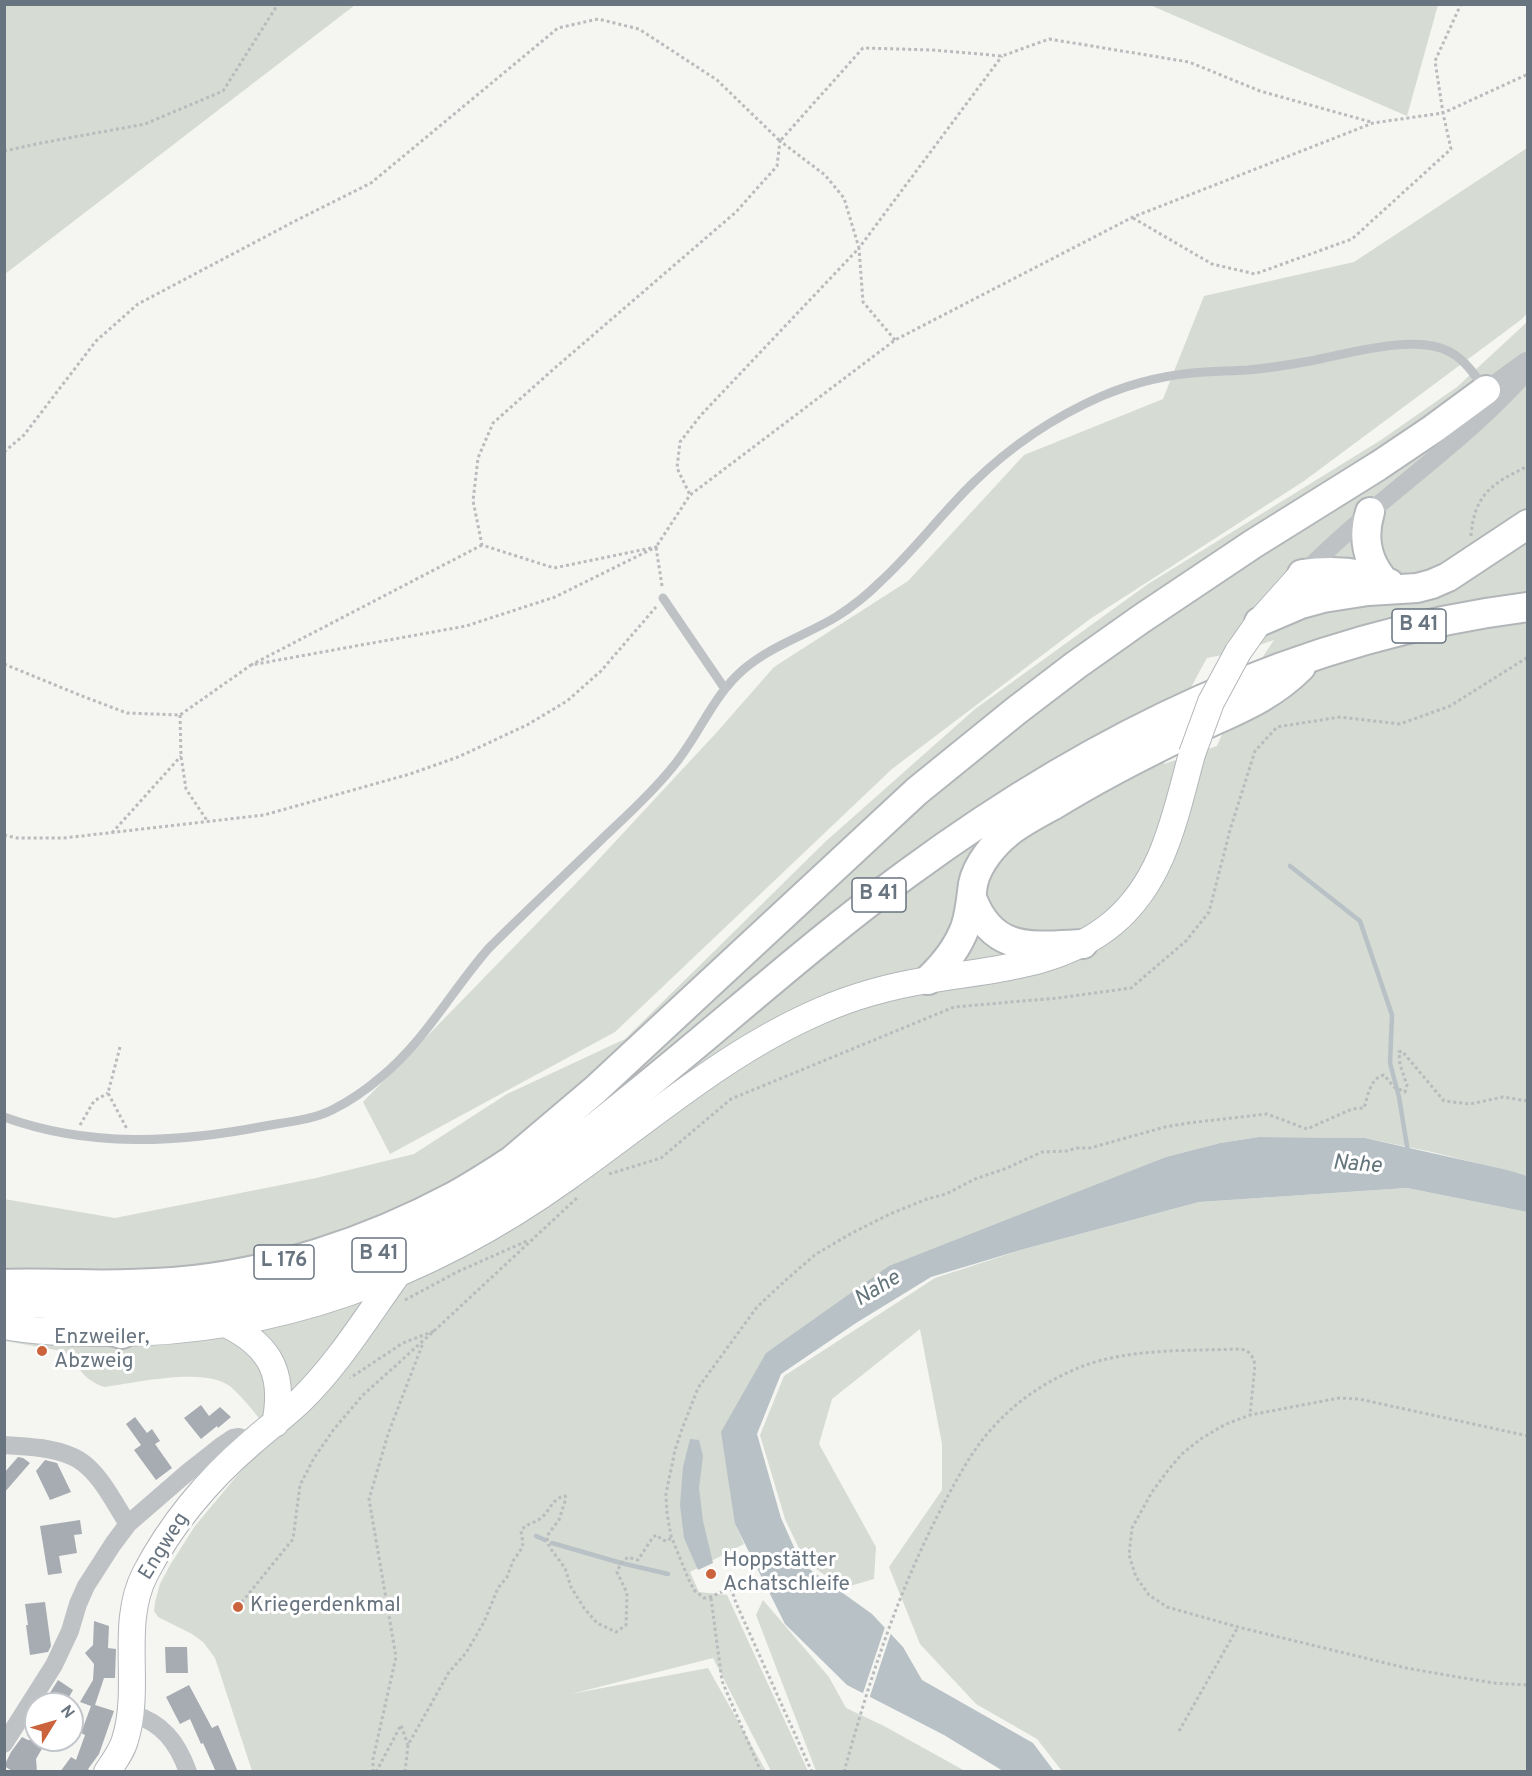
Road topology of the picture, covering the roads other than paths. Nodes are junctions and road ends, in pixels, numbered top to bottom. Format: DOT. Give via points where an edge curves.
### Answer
graph roads {
  1 [pos="1527,360"];
  2 [pos="1527,370"];
  3 [pos="1486,390"];
  4 [pos="1370,512"];
  5 [pos="1527,525"];
  6 [pos="1302,574"];
  7 [pos="1395,585"];
  8 [pos="663,598"];
  9 [pos="1527,607"];
  10 [pos="1259,622"];
  11 [pos="1314,655"];
  12 [pos="725,689"];
  13 [pos="972,897"];
  14 [pos="1083,944"];
  15 [pos="928,980"];
  16 [pos="696,1046"];
  17 [pos="4,1117"];
  18 [pos="510,1162"];
  19 [pos="397,1274"];
  20 [pos="4,1276"];
  21 [pos="38,1282"];
  22 [pos="4,1284"];
  23 [pos="4,1301"];
  24 [pos="228,1325"];
  25 [pos="4,1326"];
  26 [pos="122,1334"];
  27 [pos="275,1424"];
  28 [pos="252,1442"];
  29 [pos="4,1445"];
  30 [pos="128,1524"];
  31 [pos="131,1713"];
  32 [pos="4,1744"];
  33 [pos="107,1772"];
  34 [pos="188,1772"];
  1 -- 3 [label="street"];
  2 -- 4 [label="street" via="1474,426"];
  3 -- 12 [label="lane" via="1451,352 1414,344 1285,365 1167,376 1105,395 1037,430 973,483 881,582 836,617 757,659"];
  3 -- 18 [label="main road" via="1378,466 1150,612 1017,710 909,798 595,1090"];
  4 -- 6 [label="street"];
  4 -- 7 [label="main road" via="1367,549 1374,567"];
  5 -- 7 [label="main road" via="1432,585"];
  6 -- 7 [label="main road" via="1348,572"];
  6 -- 10 [label="main road, L 176"];
  7 -- 10 [label="main road" via="1323,598"];
  8 -- 12 [label="lane"];
  9 -- 11 [label="main road, B 41" via="1432,622"];
  10 -- 14 [label="main road, L 176, bridge" via="1211,702 1170,836 1152,876 1122,915"];
  11 -- 13 [label="main road" via="1253,704 1109,773 1009,832 980,867"];
  11 -- 16 [label="main road, B 41" via="1204,697 1011,802 835,928"];
  12 -- 17 [label="lane" via="674,766 648,796 489,948 422,1036 357,1096 330,1111 298,1120 185,1138 107,1140"];
  13 -- 14 [label="main road" via="982,919 1006,939 1027,946"];
  13 -- 15 [label="main road" via="958,944"];
  14 -- 15 [label="main road, L 176" via="1030,963"];
  15 -- 19 [label="main road, L 176" via="849,999 775,1032 702,1078 533,1201 467,1241"];
  16 -- 18 [label="main road, L 176"];
  16 -- 23 [label="main road, B 41" via="565,1150 511,1186 429,1233 370,1259 276,1287 179,1304 87,1307"];
  18 -- 21 [label="main road, L 176" via="455,1196 317,1254 220,1276 174,1281"];
  19 -- 24 [label="main road, L 176" via="314,1305"];
  19 -- 27 [label="main road, Engweg" via="321,1378"];
  20 -- 21 [label="main road, L 176"];
  21 -- 22 [label="main road"];
  23 -- 26 [label="main road, L 176"];
  24 -- 26 [label="main road, L 176"];
  24 -- 27 [label="main road" via="254,1341 272,1365 278,1384"];
  25 -- 26 [label="main road, L 176"];
  27 -- 28 [label="main road, Engweg"];
  28 -- 30 [label="street" via="233,1438"];
  28 -- 31 [label="main road, Engweg" via="191,1505 144,1575 131,1635"];
  29 -- 30 [label="street" via="48,1450 79,1461 102,1484"];
  30 -- 32 [label="street" via="86,1586 54,1665"];
  31 -- 33 [label="main road, Engweg" via="124,1742"];
  31 -- 34 [label="street" via="146,1717 164,1731"];
}
